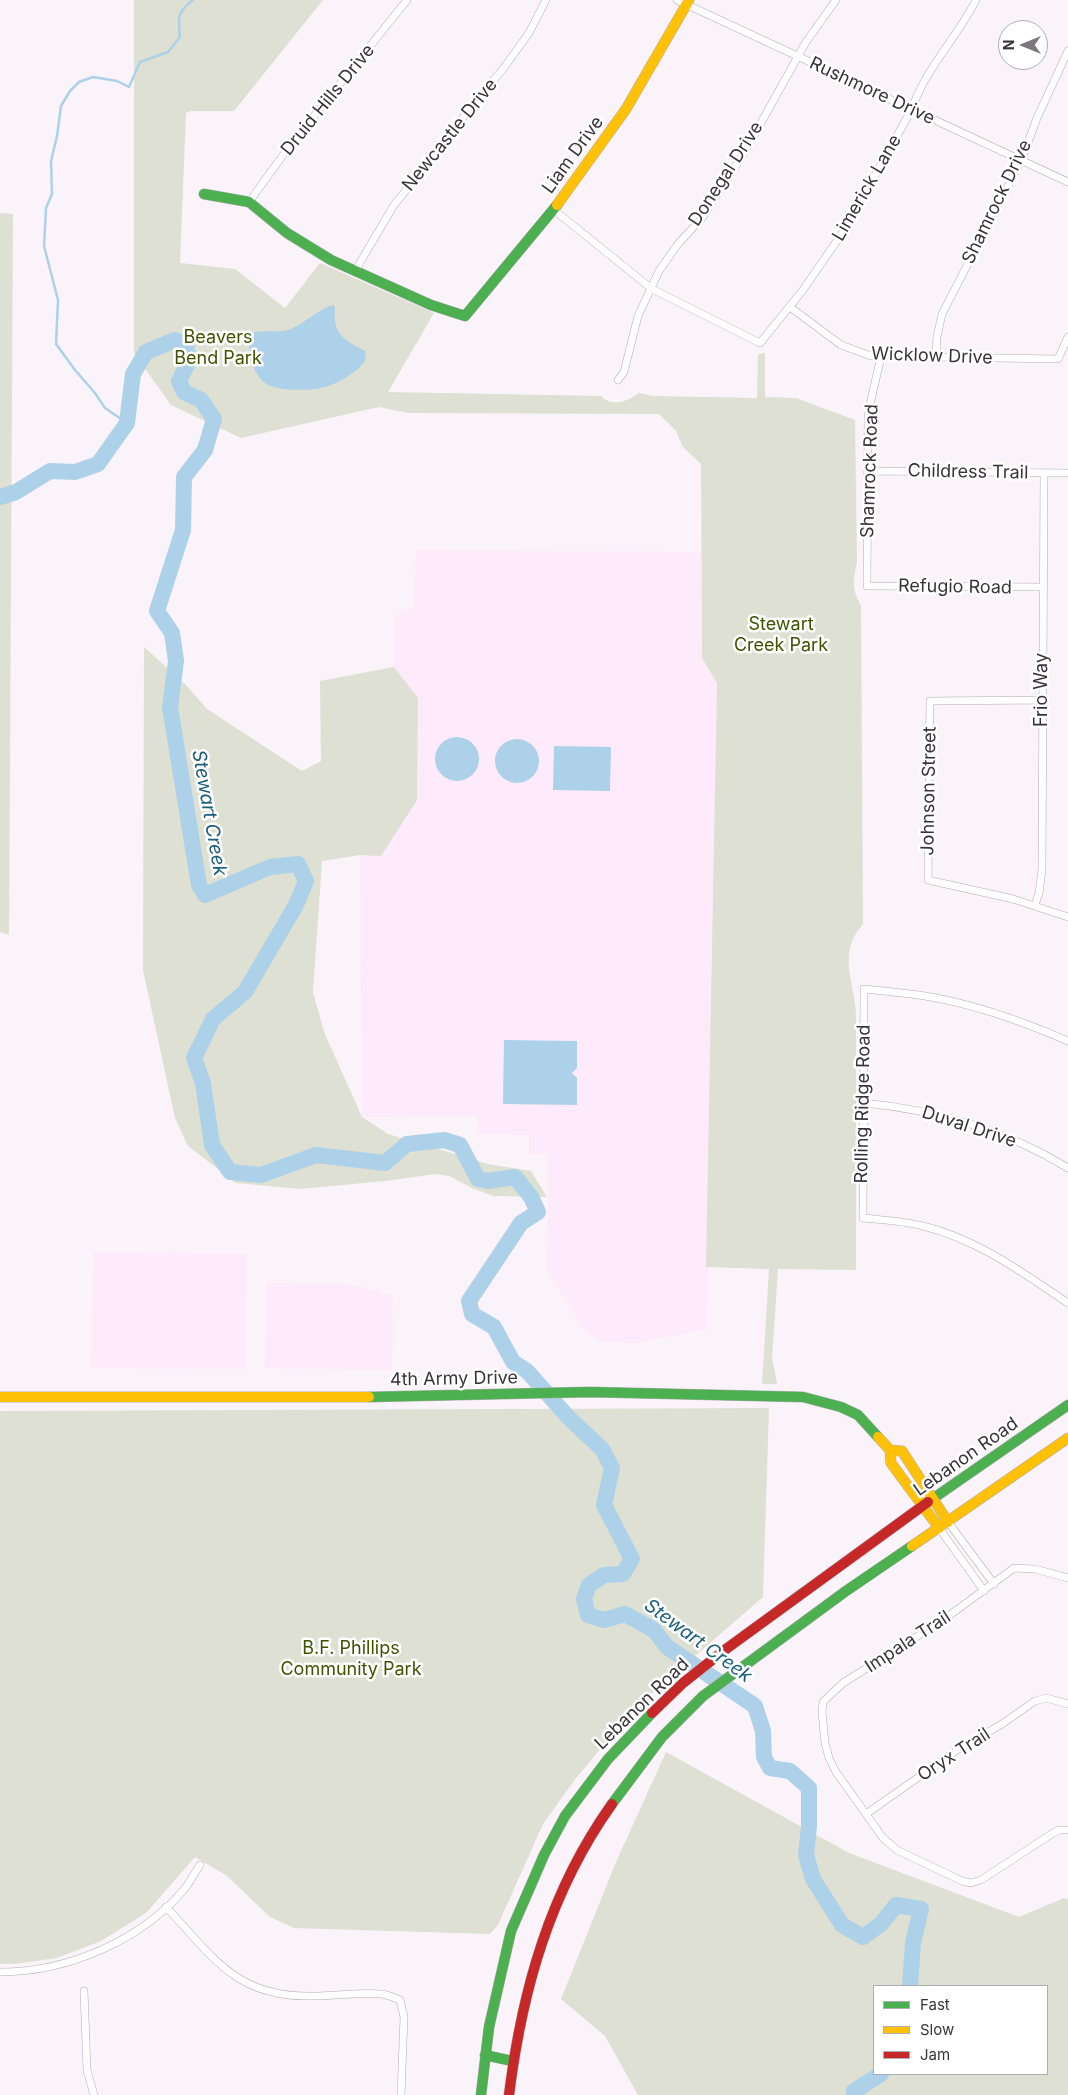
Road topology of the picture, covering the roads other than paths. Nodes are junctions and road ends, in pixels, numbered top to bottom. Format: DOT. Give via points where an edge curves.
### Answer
graph roads {
  1 [pos="408,0"];
  2 [pos="546,0"];
  3 [pos="836,0"];
  4 [pos="976,0"];
  5 [pos="684,2"];
  6 [pos="1068,51"];
  7 [pos="799,57"];
  8 [pos="912,109"];
  9 [pos="1021,161"];
  10 [pos="1068,182"];
  11 [pos="204,194"];
  12 [pos="250,202"];
  13 [pos="554,210"];
  14 [pos="355,270"];
  15 [pos="652,289"];
  16 [pos="790,307"];
  17 [pos="1068,337"];
  18 [pos="936,356"];
  19 [pos="881,357"];
  20 [pos="618,380"];
  21 [pos="868,471"];
  22 [pos="1044,474"];
  23 [pos="1068,474"];
  24 [pos="867,586"];
  25 [pos="1043,587"];
  26 [pos="1042,700"];
  27 [pos="1035,905"];
  28 [pos="1068,917"];
  29 [pos="1068,1041"];
  30 [pos="864,1103"];
  31 [pos="1068,1168"];
  32 [pos="1068,1303"];
  33 [pos="0,1397"];
  34 [pos="1068,1405"];
  35 [pos="1068,1438"];
  36 [pos="890,1450"];
  37 [pos="932,1499"];
  38 [pos="922,1507"];
  39 [pos="944,1525"];
  40 [pos="1068,1578"];
  41 [pos="994,1584"];
  42 [pos="984,1592"];
  43 [pos="1068,1704"];
  44 [pos="866,1814"];
  45 [pos="1066,1830"];
  46 [pos="200,1865"];
  47 [pos="166,1908"];
  48 [pos="0,1972"];
  49 [pos="84,1991"];
  50 [pos="485,2055"];
  51 [pos="512,2062"];
  52 [pos="94,2095"];
  53 [pos="401,2095"];
  54 [pos="481,2095"];
  55 [pos="509,2095"];
  1 -- 12 [label="street, Druid Hills Drive"];
  2 -- 14 [label="street, Newcastle Drive" via="529,33 503,69 394,205"];
  3 -- 7 [label="street, Donegal Drive"];
  4 -- 8 [label="street, Limerick Lane" via="920,88"];
  5 -- 7 [label="street, Rushmore Drive"];
  5 -- 13 [label="main road, Liam Drive" via="626,110"];
  6 -- 9 [label="street, Shamrock Drive"];
  7 -- 8 [label="street, Rushmore Drive"];
  7 -- 15 [label="street, Donegal Drive" via="747,148 702,218 659,270"];
  8 -- 9 [label="street, Rushmore Drive"];
  8 -- 16 [label="street, Limerick Lane" via="859,207"];
  9 -- 10 [label="street, Rushmore Drive"];
  9 -- 18 [label="street, Shamrock Drive" via="942,314"];
  11 -- 12 [label="main road"];
  12 -- 14 [label="main road" via="308,248"];
  13 -- 14 [label="main road, Liam Drive" via="465,316 431,305"];
  13 -- 15 [label="street"];
  15 -- 16 [label="street, Limerick Lane" via="760,343"];
  15 -- 20 [label="street, Donegal Drive" via="640,311 624,372"];
  16 -- 19 [label="street, Wicklow Drive" via="841,345"];
  17 -- 18 [label="street, Wicklow Drive" via="1058,359"];
  18 -- 19 [label="street, Wicklow Drive"];
  19 -- 21 [label="street, Shamrock Road" via="870,404"];
  21 -- 22 [label="street, Childress Trail"];
  21 -- 24 [label="street, Shamrock Road"];
  22 -- 23 [label="street, Childress Trail"];
  22 -- 25 [label="street, Frio Way"];
  24 -- 25 [label="street, Refugio Road"];
  25 -- 26 [label="street, Frio Way"];
  26 -- 27 [label="street, Frio Way" via="1042,869"];
  26 -- 27 [label="street, Johnson Street" via="930,701 928,880"];
  27 -- 28 [label="street"];
  29 -- 30 [label="street, Rolling Ridge Road" via="1026,1023 969,1005 864,989"];
  30 -- 31 [label="street, Duval Drive" via="901,1107 960,1120 1030,1146"];
  30 -- 32 [label="street, Rolling Ridge Road" via="863,1218 925,1227 973,1245 993,1254"];
  33 -- 36 [label="main road, 4th Army Drive" via="429,1397 583,1392 804,1397 842,1407 858,1415"];
  34 -- 37 [label="main road, Lebanon Road"];
  35 -- 39 [label="main road, Lebanon Road"];
  36 -- 37 [label="main road, 4th Army Drive" via="902,1451"];
  36 -- 38 [label="main road, 4th Army Drive" via="891,1463"];
  37 -- 38 [label="main road, Lebanon Road"];
  37 -- 39 [label="main road, 4th Army Drive"];
  38 -- 39 [label="main road, 4th Army Drive"];
  38 -- 50 [label="main road, Lebanon Road" via="683,1683 608,1759 565,1816 511,1931"];
  39 -- 41 [label="street, 4th Army Drive"];
  39 -- 42 [label="street, 4th Army Drive"];
  39 -- 51 [label="main road, Lebanon Road" via="716,1685 691,1706 658,1742 592,1832 551,1913 538,1948"];
  40 -- 41 [label="street, Impala Trail" via="1035,1568 1014,1568"];
  41 -- 42 [label="street, Impala Trail"];
  42 -- 44 [label="street, Impala Trail" via="843,1683 823,1702 829,1758"];
  43 -- 44 [label="street, Oryx Trail" via="1050,1698 1032,1703 957,1750"];
  44 -- 45 [label="street" via="897,1850 962,1881 974,1882 1053,1832"];
  46 -- 47 [label="street" via="186,1887"];
  47 -- 48 [label="street" via="130,1934 93,1953 59,1964"];
  47 -- 53 [label="street" via="220,1965 233,1976 258,1988 304,1996 382,1994 400,2000 404,2017"];
  49 -- 52 [label="street" via="87,2070"];
  50 -- 51 [label="main road"];
  50 -- 54 [label="main road, Lebanon Road"];
  51 -- 55 [label="main road, Lebanon Road"];
}
